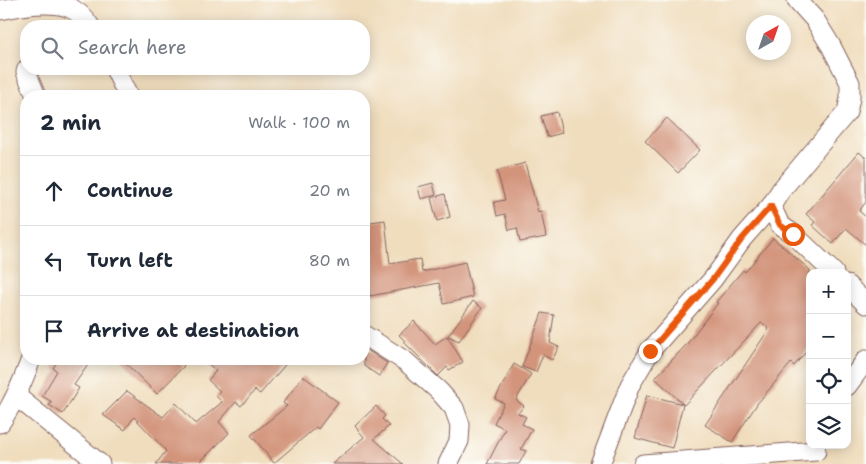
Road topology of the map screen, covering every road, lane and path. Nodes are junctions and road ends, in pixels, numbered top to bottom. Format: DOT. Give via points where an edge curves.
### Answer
graph roads {
  1 [pos="797,0"];
  2 [pos="0,10"];
  3 [pos="86,20"];
  4 [pos="27,75"];
  5 [pos="118,75"];
  6 [pos="34,90"];
  7 [pos="125,90"];
  8 [pos="771,206"];
  9 [pos="830,269"];
  10 [pos="851,289"];
  11 [pos="866,304"];
  12 [pos="370,339"];
  13 [pos="866,360"];
  14 [pos="29,365"];
  15 [pos="851,381"];
  16 [pos="16,396"];
  17 [pos="0,423"];
  18 [pos="817,453"];
  19 [pos="100,464"];
  20 [pos="448,464"];
  21 [pos="600,464"];
  22 [pos="643,464"];
  1 -- 8 [label="street" via="815,20 842,65 850,83 850,98 847,112"];
  2 -- 3 [label="street" via="49,4 71,8"];
  4 -- 6 [label="street"];
  5 -- 7 [label="street"];
  8 -- 9 [label="street" via="780,225"];
  8 -- 21 [label="street" via="650,351 630,385"];
  10 -- 11 [label="street"];
  12 -- 20 [label="street" via="405,361 454,408 460,425 459,441"];
  13 -- 15 [label="street"];
  14 -- 16 [label="street"];
  16 -- 17 [label="street"];
  16 -- 19 [label="street"];
  18 -- 22 [label="street"];
}
